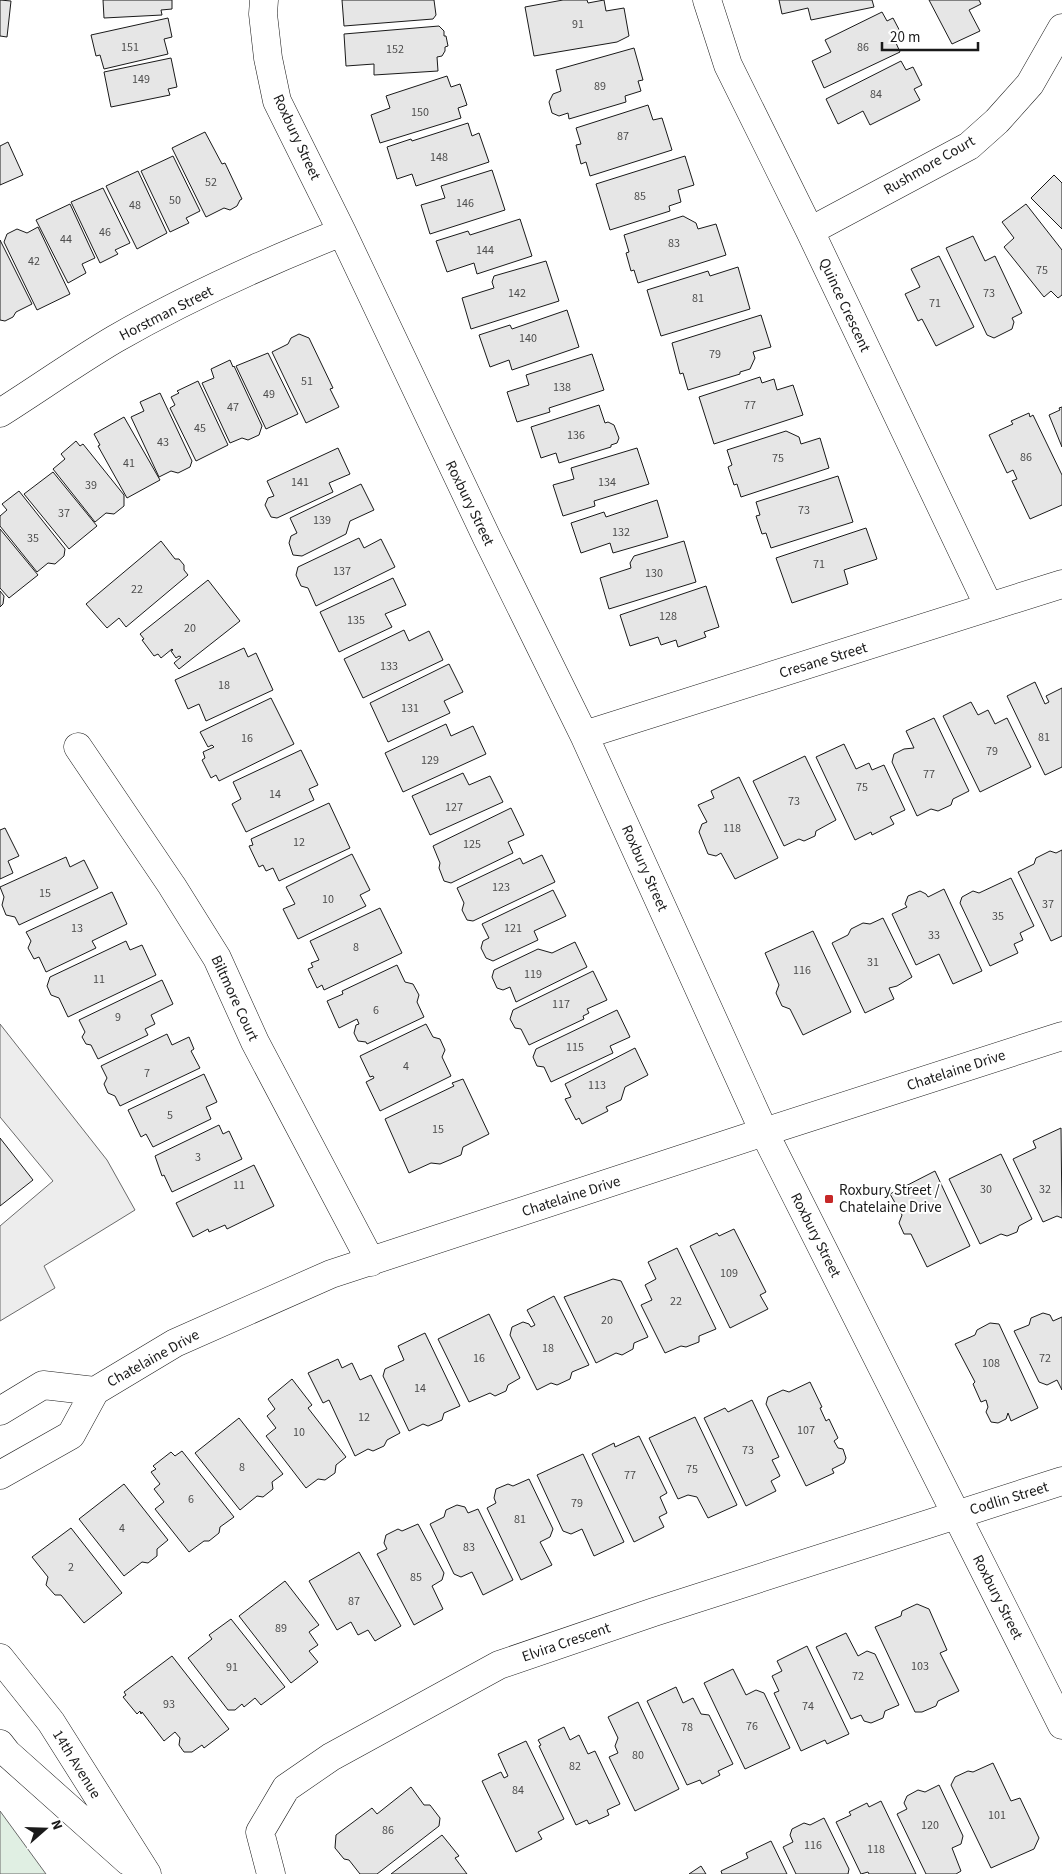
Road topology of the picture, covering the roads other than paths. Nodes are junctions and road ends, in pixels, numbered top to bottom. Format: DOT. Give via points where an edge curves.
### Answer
graph roads {
  1 [pos="264,0"];
  2 [pos="707,0"];
  3 [pos="1062,28"];
  4 [pos="810,230"];
  5 [pos="342,232"];
  6 [pos="0,413"];
  7 [pos="1062,584"];
  8 [pos="989,607"];
  9 [pos="584,735"];
  10 [pos="78,747"];
  11 [pos="1062,1036"];
  12 [pos="764,1132"];
  13 [pos="371,1262"];
  14 [pos="95,1390"];
  15 [pos="0,1411"];
  16 [pos="0,1475"];
  17 [pos="1062,1481"];
  18 [pos="957,1514"];
  19 [pos="0,1658"];
  20 [pos="1062,1725"];
  21 [pos="0,1744"];
  22 [pos="143,1874"];
  23 [pos="147,1874"];
  24 [pos="271,1874"];
  1 -- 5 [label="street, Roxbury Street" via="268,58 277,101"];
  2 -- 4 [label="street, Quince Crescent" via="728,65"];
  3 -- 4 [label="street, Rushmore Court" via="1030,84 969,146"];
  4 -- 8 [label="street, Quince Crescent"];
  5 -- 6 [label="street, Horstman Street" via="266,263 161,314"];
  5 -- 9 [label="street, Roxbury Street"];
  7 -- 8 [label="street, Cresane Street"];
  8 -- 9 [label="street, Cresane Street"];
  9 -- 12 [label="street, Roxbury Street"];
  10 -- 13 [label="street, Biltmore Court" via="217,958 256,1042"];
  11 -- 12 [label="street, Chatelaine Drive"];
  12 -- 13 [label="street, Chatelaine Drive"];
  12 -- 18 [label="street, Roxbury Street"];
  13 -- 14 [label="street, Chatelaine Drive" via="330,1274 175,1343"];
  14 -- 15 [label="street, Chatelaine Drive" via="43,1385"];
  14 -- 16 [label="street, Chatelaine Drive" via="71,1435"];
  17 -- 18 [label="street, Codlin Street"];
  18 -- 20 [label="street, Roxbury Street"];
  18 -- 24 [label="street, Elvira Crescent" via="499,1665 331,1757 286,1788 260,1832"];
  19 -- 23 [label="street, 14th Avenue" via="51,1722"];
  21 -- 22 [label="street, 14th Avenue"];
}
